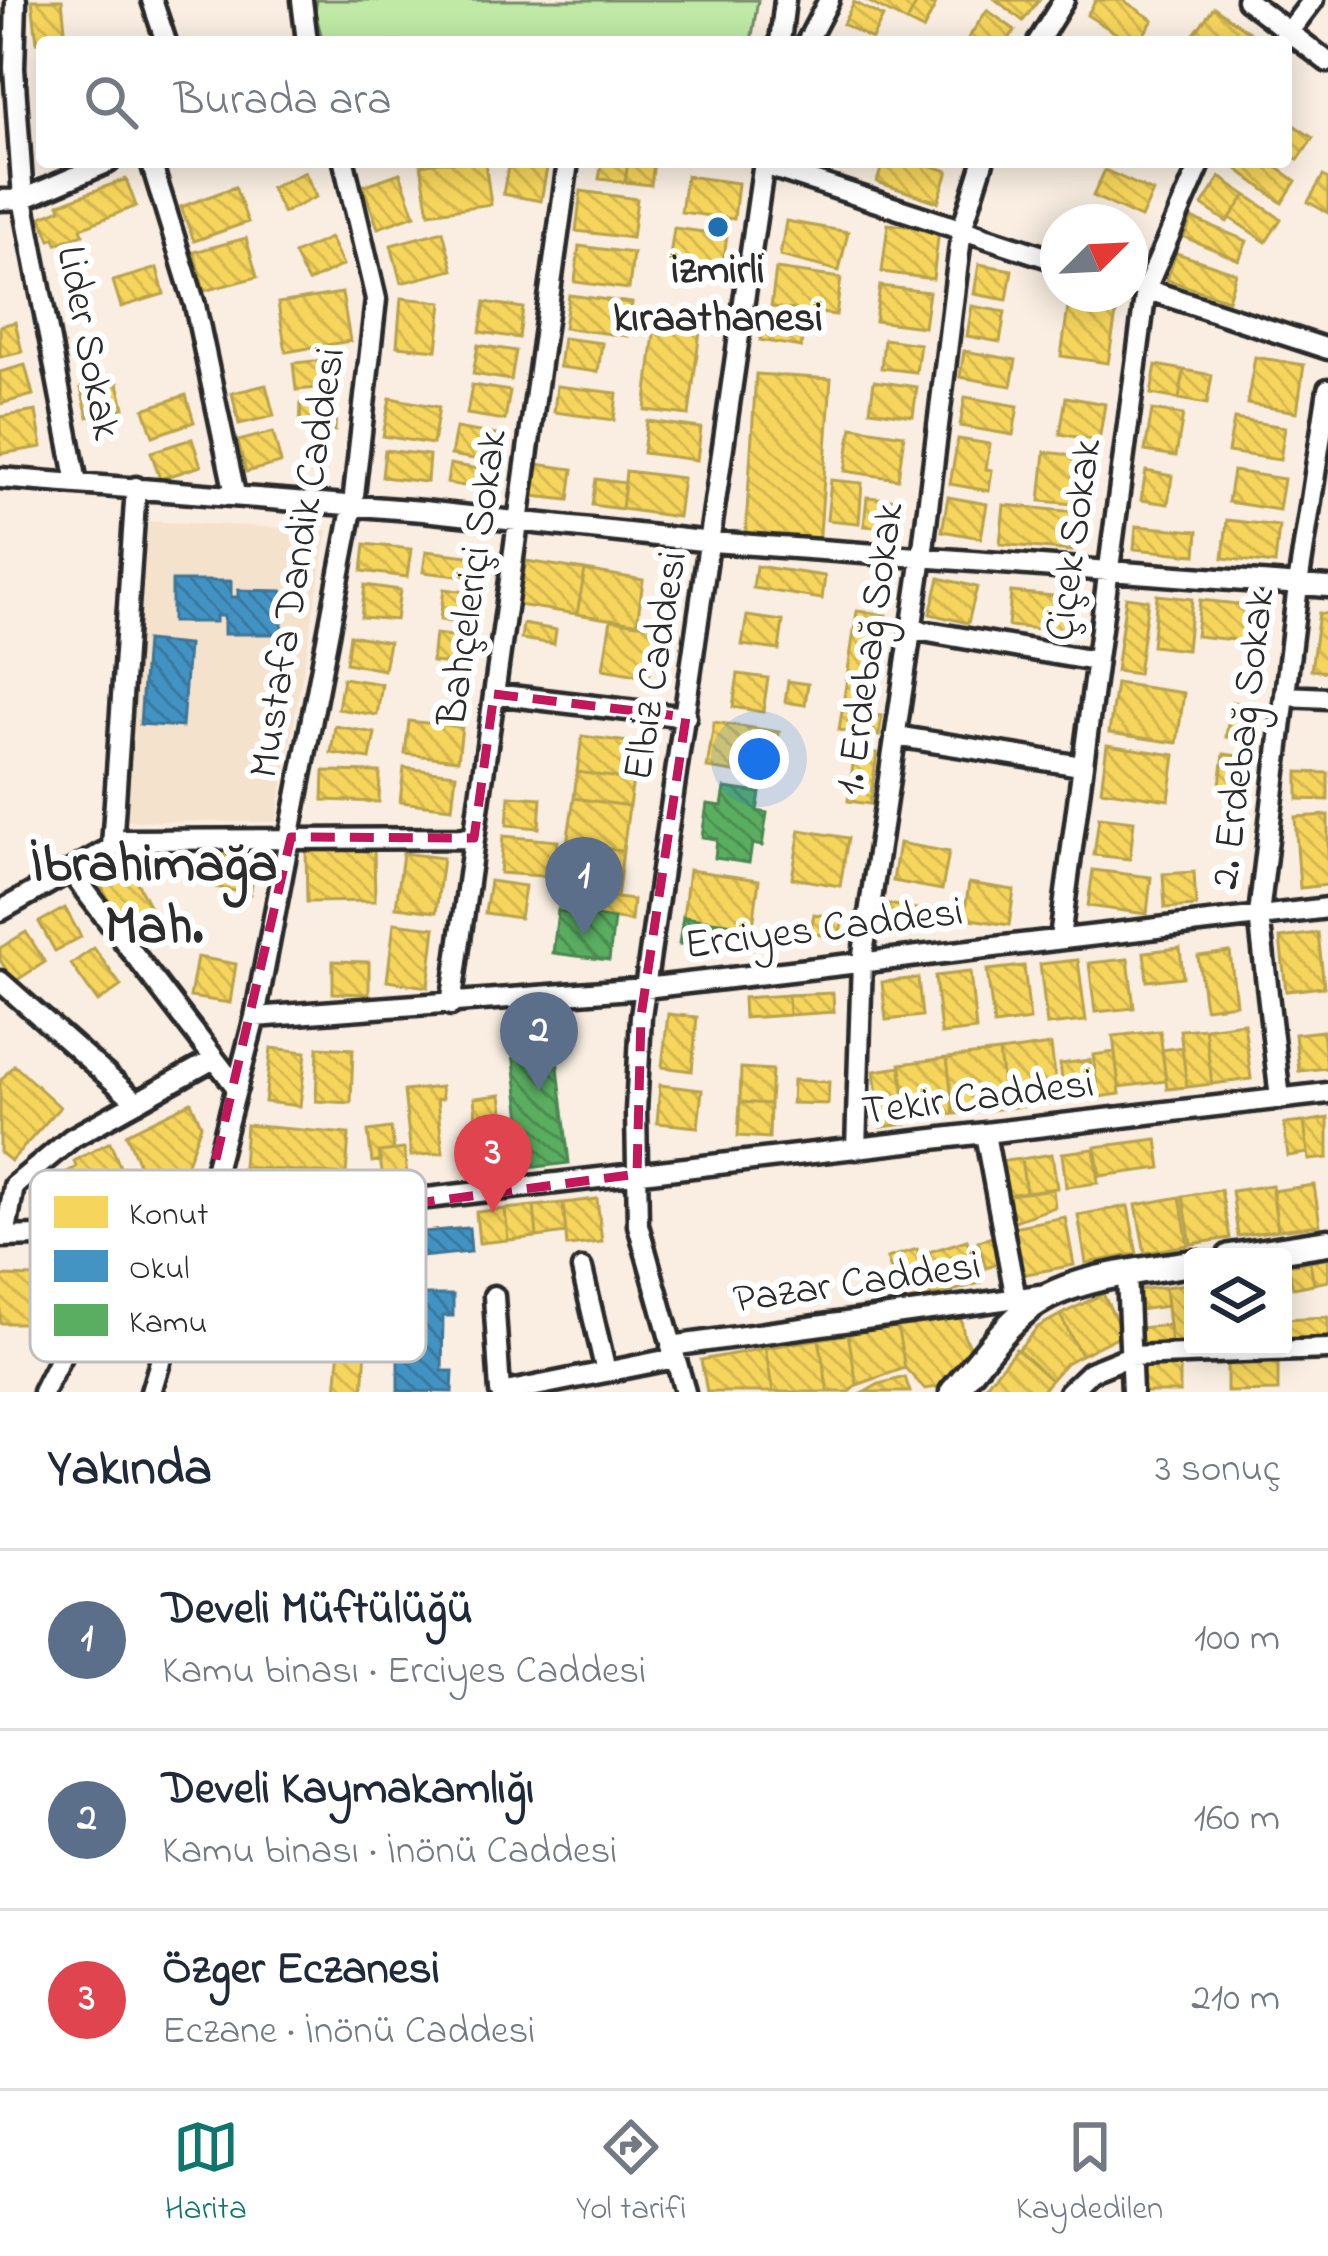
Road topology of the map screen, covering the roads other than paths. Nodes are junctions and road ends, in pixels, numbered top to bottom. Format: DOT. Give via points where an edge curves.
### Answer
graph roads {
  1 [pos="16,0"];
  2 [pos="152,0"];
  3 [pos="302,0"];
  4 [pos="785,0"];
  5 [pos="829,0"];
  6 [pos="1064,0"];
  7 [pos="1247,0"];
  8 [pos="1312,0"];
  9 [pos="164,36"];
  10 [pos="306,36"];
  11 [pos="781,36"];
  12 [pos="810,36"];
  13 [pos="1042,36"];
  14 [pos="1284,36"];
  15 [pos="1286,36"];
  16 [pos="1292,41"];
  17 [pos="1328,62"];
  18 [pos="95,168"];
  19 [pos="153,168"];
  20 [pos="345,168"];
  21 [pos="567,168"];
  22 [pos="763,168"];
  23 [pos="776,168"];
  24 [pos="980,168"];
  25 [pos="1199,168"];
  26 [pos="22,199"];
  27 [pos="0,200"];
  28 [pos="962,229"];
  29 [pos="1040,254"];
  30 [pos="1148,267"];
  31 [pos="1148,289"];
  32 [pos="1135,312"];
  33 [pos="1328,349"];
  34 [pos="1328,389"];
  35 [pos="0,478"];
  36 [pos="77,483"];
  37 [pos="136,487"];
  38 [pos="235,494"];
  39 [pos="353,504"];
  40 [pos="518,521"];
  41 [pos="712,542"];
  42 [pos="922,557"];
  43 [pos="1106,569"];
  44 [pos="1298,584"];
  45 [pos="1328,587"];
  46 [pos="911,629"];
  47 [pos="1095,661"];
  48 [pos="494,694"];
  49 [pos="1285,697"];
  50 [pos="1328,698"];
  51 [pos="686,717"];
  52 [pos="895,736"];
  53 [pos="1081,766"];
  54 [pos="291,837"];
  55 [pos="474,838"];
  56 [pos="112,847"];
  57 [pos="70,871"];
  58 [pos="1328,908"];
  59 [pos="0,911"];
  60 [pos="1259,915"];
  61 [pos="1060,938"];
  62 [pos="862,961"];
  63 [pos="0,981"];
  64 [pos="645,988"];
  65 [pos="451,1005"];
  66 [pos="255,1017"];
  67 [pos="214,1059"];
  68 [pos="237,1088"];
  69 [pos="1328,1093"];
  70 [pos="1280,1099"];
  71 [pos="137,1102"];
  72 [pos="986,1135"];
  73 [pos="856,1149"];
  74 [pos="215,1170"];
  75 [pos="637,1174"];
  76 [pos="7,1179"];
  77 [pos="426,1198"];
  78 [pos="2,1237"];
  79 [pos="1328,1242"];
  80 [pos="1288,1248"];
  81 [pos="1184,1264"];
  82 [pos="583,1269"];
  83 [pos="1126,1274"];
  84 [pos="1052,1294"];
  85 [pos="494,1296"];
  86 [pos="1016,1299"];
  87 [pos="1328,1349"];
  88 [pos="673,1352"];
  89 [pos="1130,1356"];
  90 [pos="58,1362"];
  91 [pos="160,1362"];
  92 [pos="605,1372"];
  93 [pos="43,1392"];
  94 [pos="151,1392"];
  95 [pos="503,1392"];
  96 [pos="685,1392"];
  97 [pos="952,1392"];
  98 [pos="1069,1392"];
  99 [pos="1132,1392"];
  1 -- 26 [label="street, Lider Sokak"];
  2 -- 9 [label="street"];
  3 -- 10 [label="street"];
  4 -- 11 [label="street"];
  5 -- 12 [label="street"];
  6 -- 13 [label="street"];
  7 -- 14 [label="street"];
  8 -- 15 [label="street"];
  16 -- 17 [label="street"];
  18 -- 26 [label="street"];
  19 -- 38 [label="street" via="195,305"];
  20 -- 39 [label="street, Mustafa Dandik Caddesi" via="376,299"];
  21 -- 40 [label="street, Bahçeleriçi Sokak"];
  22 -- 41 [label="street, Elbiz Caddesi"];
  23 -- 28 [label="street"];
  24 -- 28 [label="street, 1. Erdebağ Sokak"];
  25 -- 30 [label="street, Çiçek Sokak"];
  26 -- 27 [label="street"];
  26 -- 36 [label="street, Lider Sokak"];
  28 -- 29 [label="street"];
  28 -- 42 [label="street, 1. Erdebağ Sokak"];
  31 -- 33 [label="street"];
  32 -- 43 [label="street, Çiçek Sokak"];
  34 -- 44 [label="street, 2. Erdebağ Sokak"];
  35 -- 36 [label="street"];
  36 -- 37 [label="street"];
  37 -- 38 [label="street"];
  37 -- 56 [label="street"];
  38 -- 39 [label="street"];
  39 -- 40 [label="street"];
  39 -- 54 [label="street, Mustafa Dandik Caddesi"];
  40 -- 41 [label="street"];
  40 -- 48 [label="street, Bahçeleriçi Sokak"];
  41 -- 42 [label="street"];
  41 -- 51 [label="street, Elbiz Caddesi"];
  42 -- 43 [label="street"];
  42 -- 46 [label="street, 1. Erdebağ Sokak"];
  43 -- 44 [label="street"];
  43 -- 47 [label="street, Çiçek Sokak"];
  44 -- 45 [label="street"];
  44 -- 49 [label="street, 2. Erdebağ Sokak"];
  46 -- 47 [label="street"];
  46 -- 52 [label="street, 1. Erdebağ Sokak"];
  47 -- 53 [label="street, Çiçek Sokak"];
  48 -- 51 [label="street"];
  48 -- 55 [label="street, Bahçeleriçi Sokak"];
  49 -- 50 [label="street"];
  49 -- 60 [label="street, 2. Erdebağ Sokak"];
  51 -- 64 [label="street, Elbiz Caddesi"];
  52 -- 53 [label="street"];
  52 -- 62 [label="street, 1. Erdebağ Sokak"];
  53 -- 61 [label="street, Çiçek Sokak"];
  54 -- 55 [label="street"];
  54 -- 56 [label="street" via="125,840"];
  54 -- 66 [label="street, Mustafa Dandik Caddesi"];
  55 -- 65 [label="street, Bahçeleriçi Sokak"];
  56 -- 57 [label="street"];
  57 -- 59 [label="street"];
  57 -- 67 [label="street"];
  58 -- 60 [label="street, Erciyes Caddesi"];
  60 -- 61 [label="street, Erciyes Caddesi"];
  60 -- 70 [label="street, 2. Erdebağ Sokak"];
  61 -- 62 [label="street, Erciyes Caddesi"];
  62 -- 64 [label="street, Erciyes Caddesi"];
  62 -- 73 [label="street, 1. Erdebağ Sokak"];
  63 -- 71 [label="street"];
  64 -- 65 [label="street, Erciyes Caddesi"];
  64 -- 75 [label="street, Elbiz Caddesi"];
  65 -- 66 [label="street, Erciyes Caddesi"];
  66 -- 68 [label="street, Mustafa Dandik Caddesi"];
  67 -- 68 [label="street"];
  67 -- 71 [label="street"];
  68 -- 74 [label="street, Mustafa Dandik Caddesi"];
  69 -- 70 [label="street, Tekir Caddesi"];
  70 -- 72 [label="street, Tekir Caddesi"];
  71 -- 76 [label="street"];
  72 -- 73 [label="street, Tekir Caddesi"];
  72 -- 86 [label="street"];
  73 -- 75 [label="street, Tekir Caddesi"];
  75 -- 77 [label="street, Tekir Caddesi"];
  75 -- 88 [label="street, Elbiz Caddesi" via="638,1226"];
  76 -- 78 [label="street"];
  79 -- 80 [label="main road"];
  81 -- 83 [label="main road"];
  82 -- 92 [label="street"];
  83 -- 84 [label="main road"];
  83 -- 89 [label="street"];
  84 -- 86 [label="street, Pazar Caddesi"];
  84 -- 97 [label="main road" via="1016,1318"];
  85 -- 95 [label="street"];
  86 -- 88 [label="street, Pazar Caddesi"];
  87 -- 89 [label="street"];
  88 -- 92 [label="street, Pazar Caddesi"];
  88 -- 96 [label="street, Elbiz Caddesi"];
  89 -- 98 [label="street" via="1090,1372"];
  89 -- 99 [label="street"];
  90 -- 93 [label="street"];
  91 -- 94 [label="street, Mustafa Dandik Caddesi"];
  92 -- 95 [label="street, Pazar Caddesi"];
}
